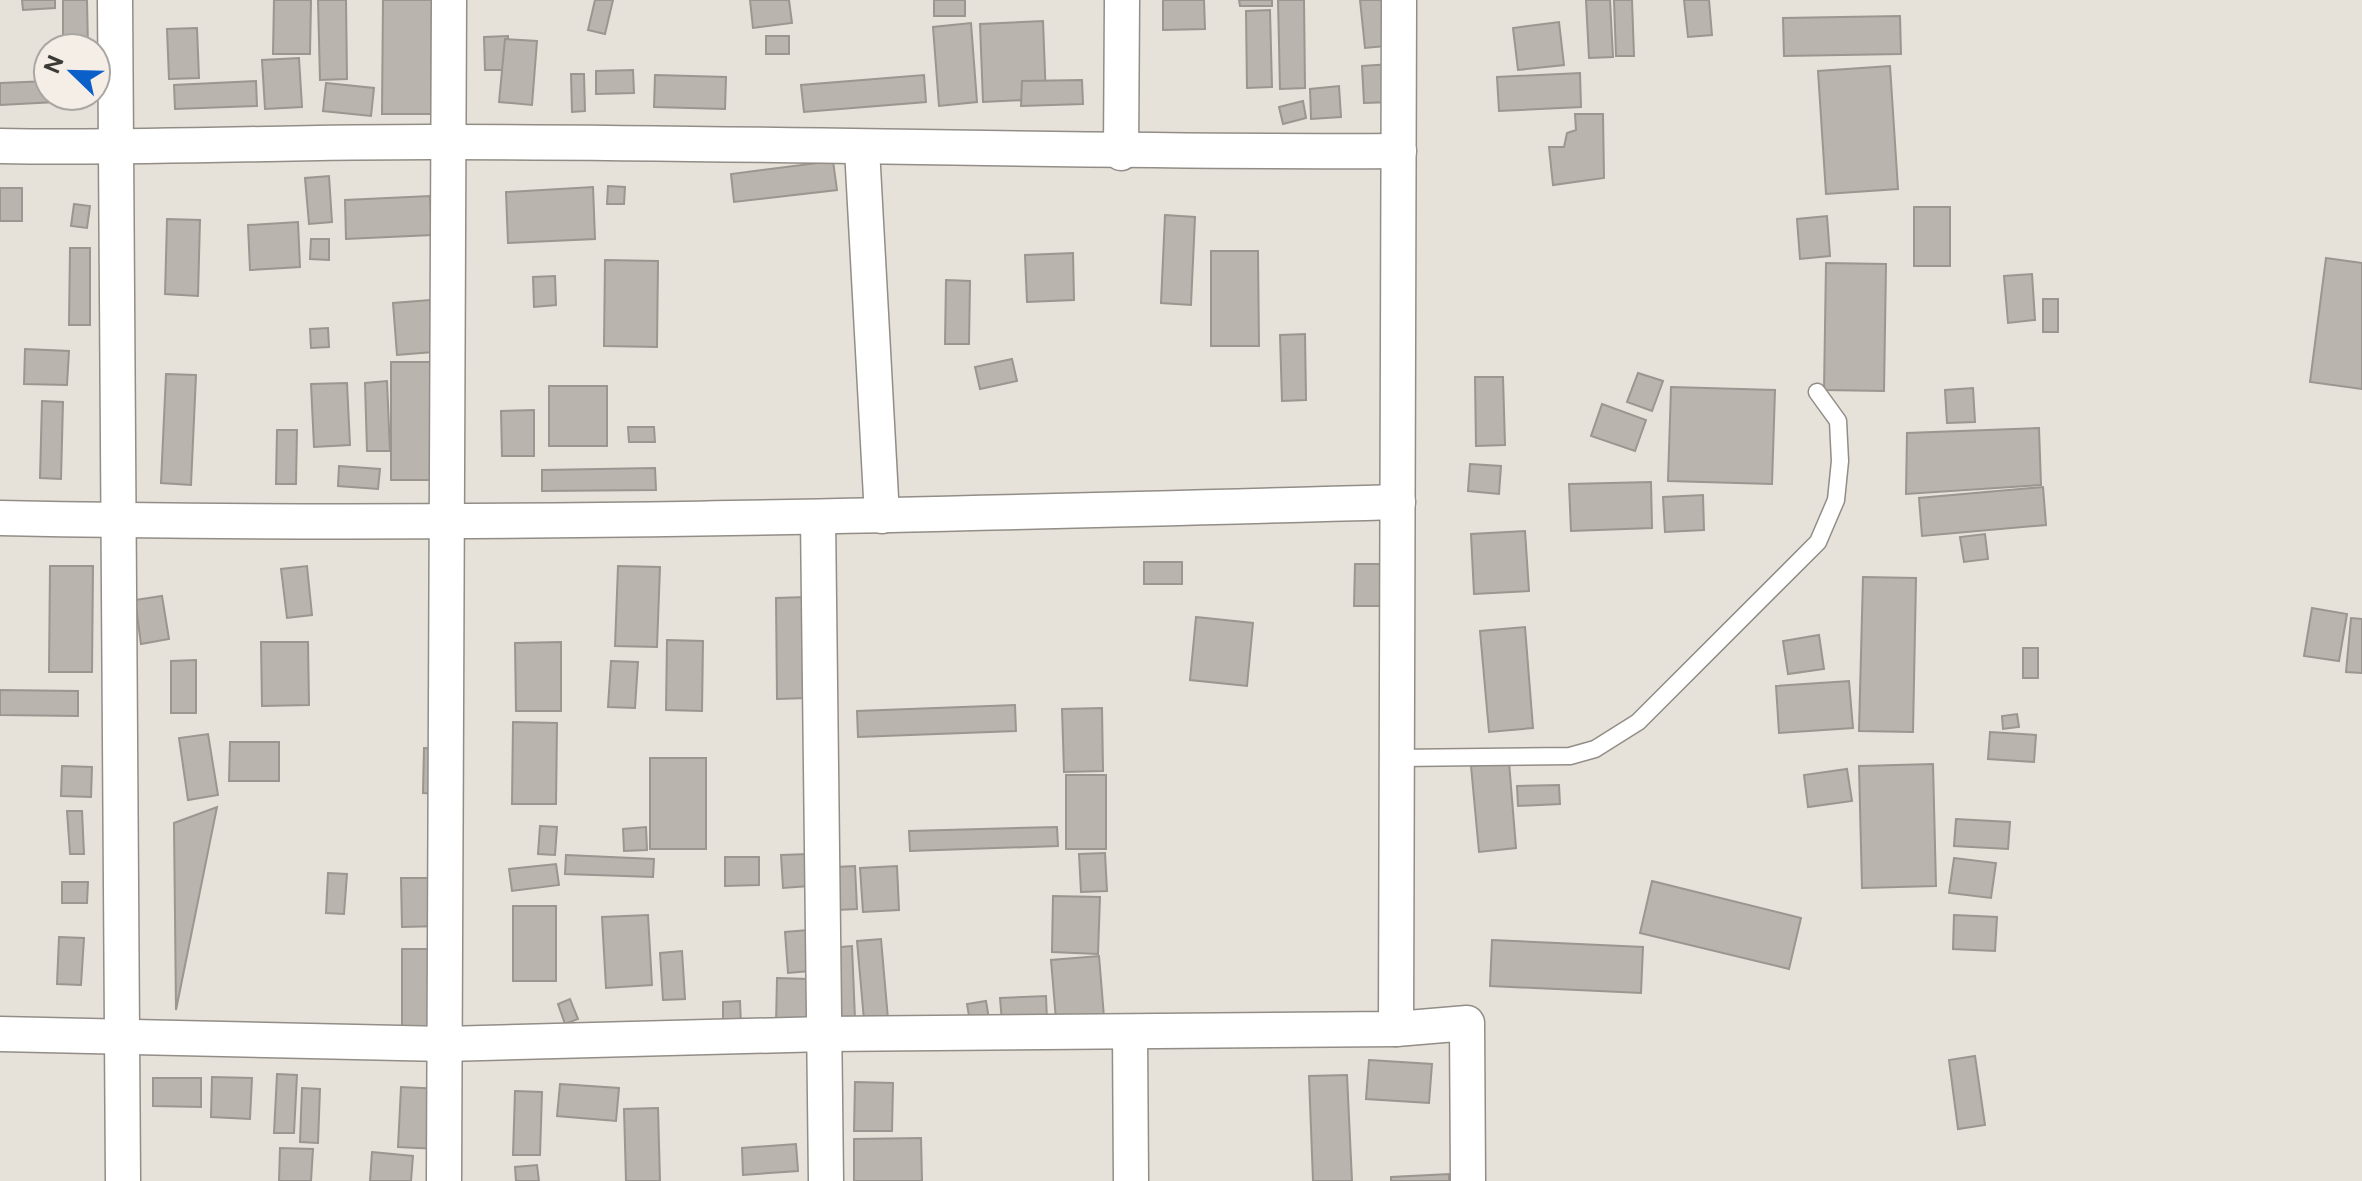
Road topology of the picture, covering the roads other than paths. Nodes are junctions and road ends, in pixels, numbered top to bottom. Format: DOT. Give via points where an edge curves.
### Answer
graph roads {
  1 [pos="115,0"];
  2 [pos="449,0"];
  3 [pos="1122,0"];
  4 [pos="1399,0"];
  5 [pos="448,142"];
  6 [pos="0,146"];
  7 [pos="116,148"];
  8 [pos="862,149"];
  9 [pos="1399,151"];
  10 [pos="1121,153"];
  11 [pos="1817,392"];
  12 [pos="1398,502"];
  13 [pos="882,516"];
  14 [pos="0,518"];
  15 [pos="818,518"];
  16 [pos="119,521"];
  17 [pos="447,521"];
  18 [pos="1398,758"];
  19 [pos="1396,1029"];
  20 [pos="1130,1032"];
  21 [pos="0,1034"];
  22 [pos="825,1034"];
  23 [pos="122,1035"];
  24 [pos="445,1044"];
  25 [pos="123,1181"];
  26 [pos="444,1181"];
  27 [pos="826,1181"];
  28 [pos="1131,1181"];
  29 [pos="1468,1181"];
  1 -- 7 [label="street"];
  2 -- 5 [label="street"];
  3 -- 10 [label="street"];
  4 -- 9 [label="street"];
  5 -- 7 [label="street"];
  5 -- 8 [label="street"];
  5 -- 17 [label="street"];
  6 -- 7 [label="street"];
  7 -- 16 [label="street"];
  8 -- 10 [label="street"];
  8 -- 13 [label="street"];
  9 -- 10 [label="street"];
  9 -- 12 [label="street"];
  11 -- 18 [label="lane" via="1838,421 1840,461 1836,500 1818,542 1638,722 1595,749 1570,756"];
  12 -- 13 [label="street"];
  12 -- 18 [label="street"];
  13 -- 15 [label="street"];
  14 -- 16 [label="street"];
  15 -- 17 [label="street"];
  15 -- 22 [label="street"];
  16 -- 17 [label="street"];
  16 -- 23 [label="street"];
  17 -- 24 [label="street"];
  18 -- 19 [label="street"];
  19 -- 20 [label="street"];
  19 -- 29 [label="street" via="1467,1023"];
  20 -- 22 [label="street"];
  20 -- 28 [label="street"];
  21 -- 23 [label="street"];
  22 -- 24 [label="street"];
  22 -- 27 [label="street"];
  23 -- 24 [label="street"];
  23 -- 25 [label="street"];
  24 -- 26 [label="street"];
}
